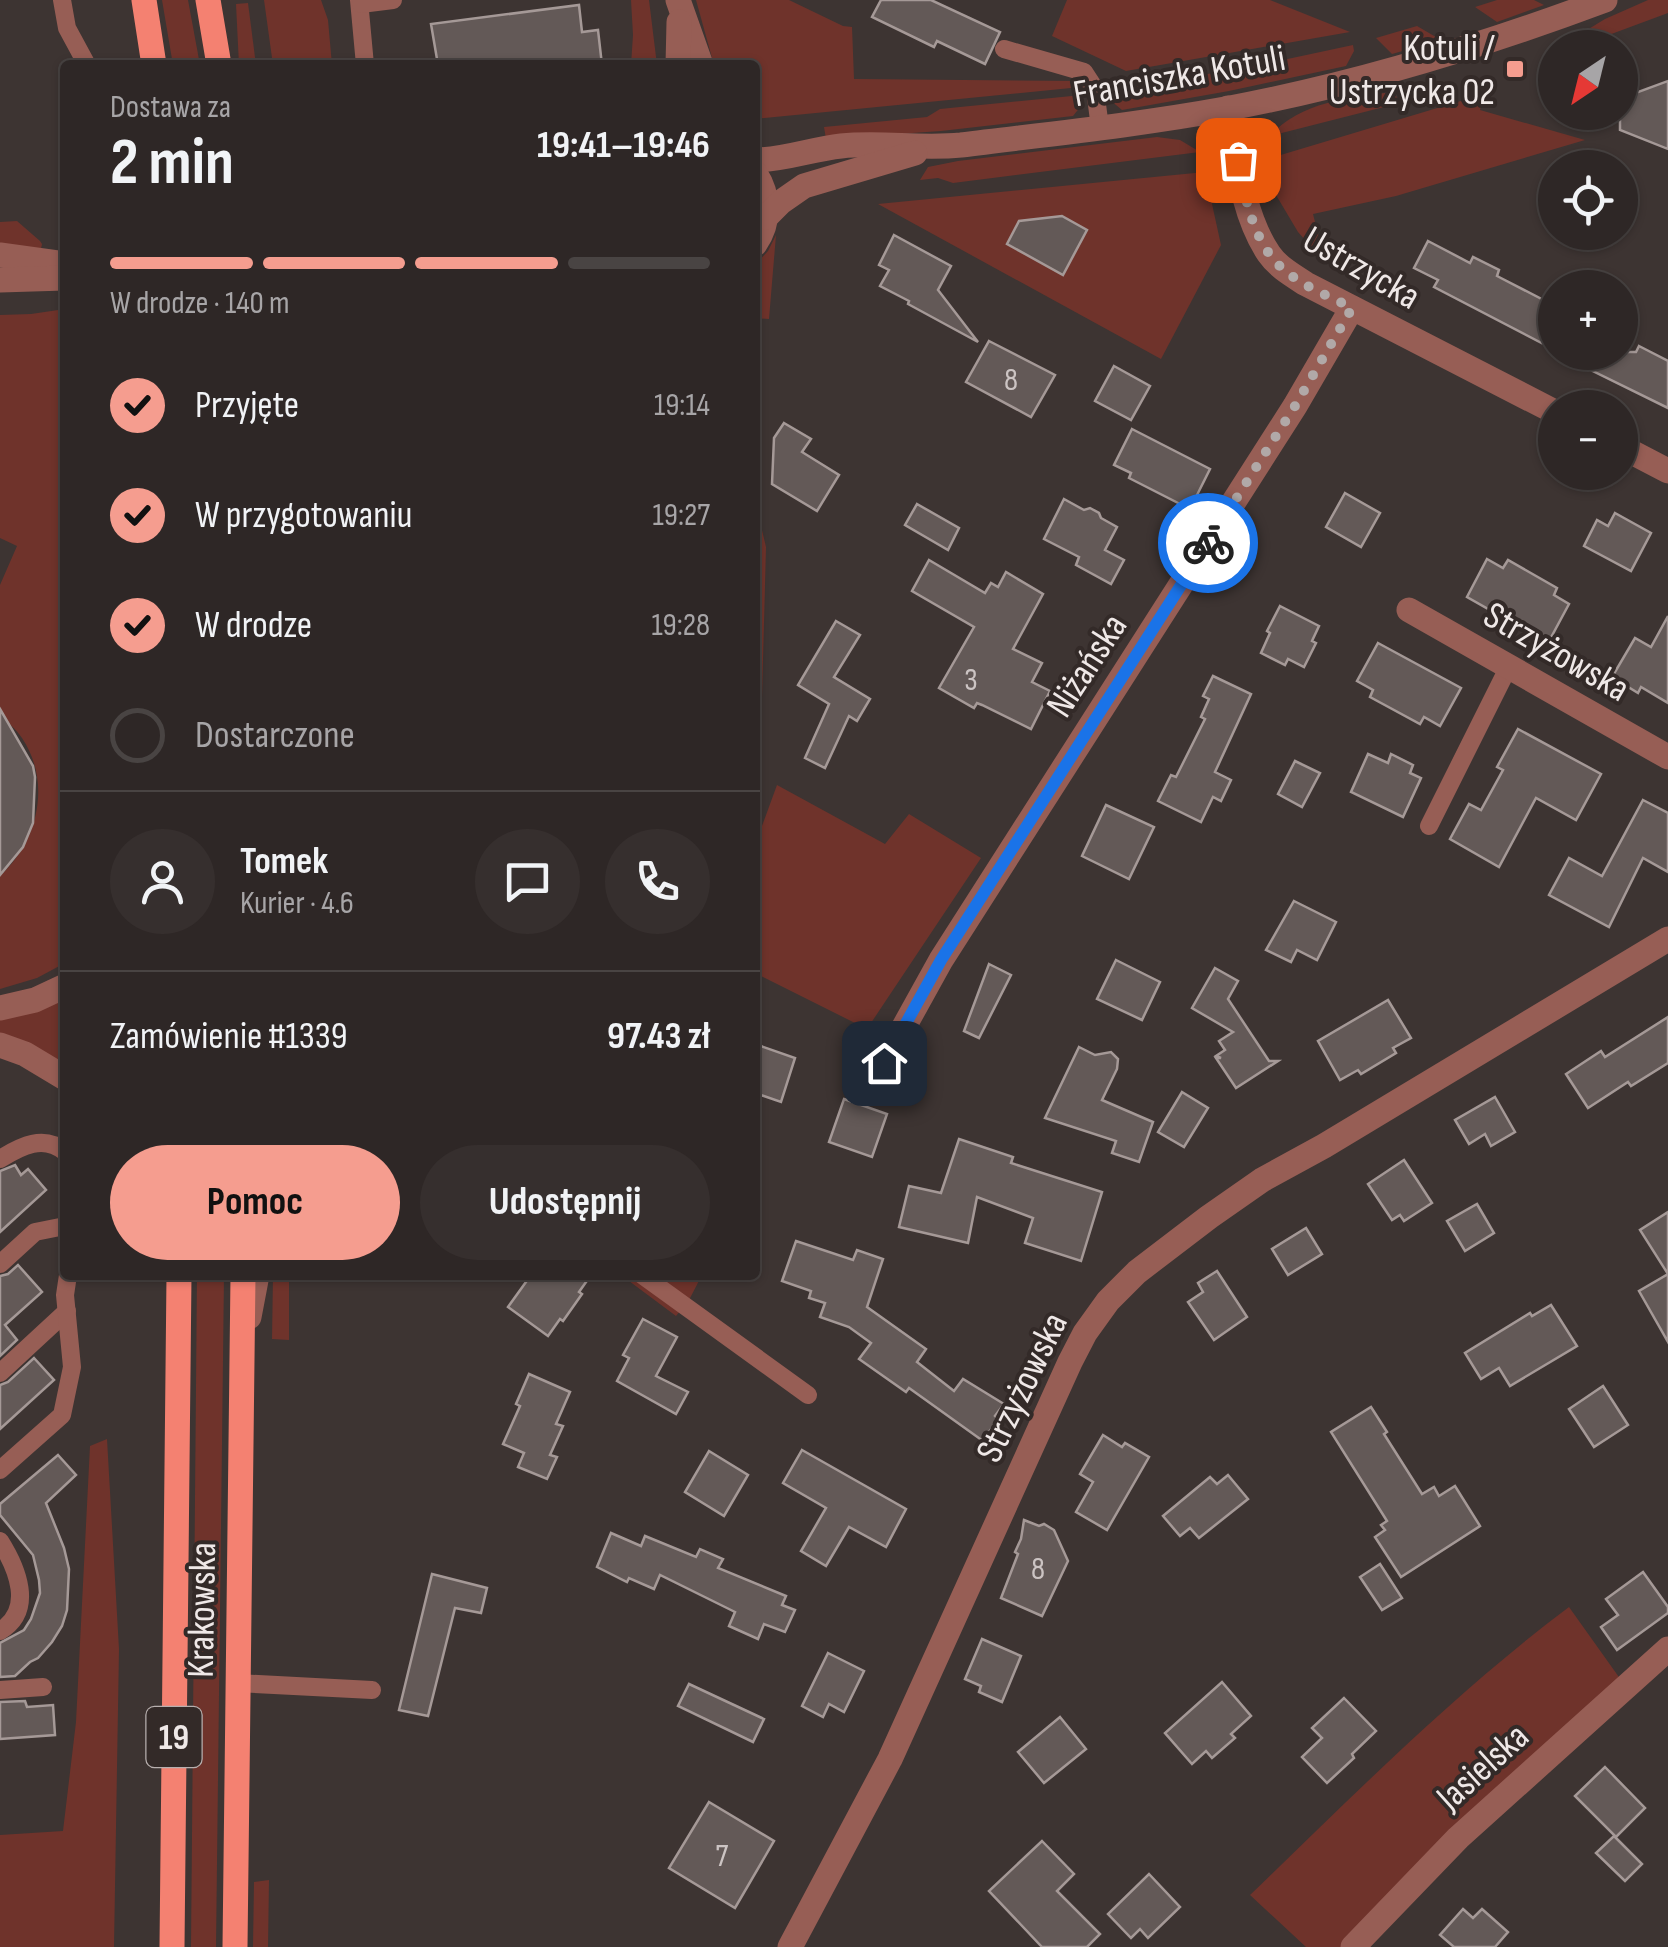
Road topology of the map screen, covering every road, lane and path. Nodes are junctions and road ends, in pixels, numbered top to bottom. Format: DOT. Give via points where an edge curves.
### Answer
graph roads {
  1 [pos="62,0"];
  2 [pos="144,0"];
  3 [pos="208,0"];
  4 [pos="392,0"];
  5 [pos="1605,0"];
  6 [pos="360,2"];
  7 [pos="679,4"];
  8 [pos="1004,50"];
  9 [pos="84,60"];
  10 [pos="153,60"];
  11 [pos="218,60"];
  12 [pos="365,60"];
  13 [pos="678,60"];
  14 [pos="699,60"];
  15 [pos="1228,108"];
  16 [pos="1100,128"];
  17 [pos="932,148"];
  18 [pos="760,159"];
  19 [pos="760,181"];
  20 [pos="766,217"];
  21 [pos="760,237"];
  22 [pos="0,255"];
  23 [pos="60,263"];
  24 [pos="60,278"];
  25 [pos="0,280"];
  26 [pos="1352,308"];
  27 [pos="1538,403"];
  28 [pos="1638,455"];
  29 [pos="1668,470"];
  30 [pos="1408,610"];
  31 [pos="1508,666"];
  32 [pos="1668,757"];
  33 [pos="1429,826"];
  34 [pos="1668,939"];
  35 [pos="60,989"];
  36 [pos="0,1008"];
  37 [pos="0,1045"];
  38 [pos="884,1063"];
  39 [pos="60,1075"];
  40 [pos="60,1148"];
  41 [pos="0,1159"];
  42 [pos="60,1227"];
  43 [pos="0,1264"];
  44 [pos="68,1280"];
  45 [pos="170,1280"];
  46 [pos="179,1280"];
  47 [pos="243,1280"];
  48 [pos="256,1280"];
  49 [pos="649,1280"];
  50 [pos="67,1312"];
  51 [pos="178,1315"];
  52 [pos="242,1352"];
  53 [pos="0,1373"];
  54 [pos="808,1395"];
  55 [pos="0,1470"];
  56 [pos="1,1543"];
  57 [pos="0,1632"];
  58 [pos="1668,1648"];
  59 [pos="237,1683"];
  60 [pos="43,1687"];
  61 [pos="0,1690"];
  62 [pos="372,1690"];
  63 [pos="171,1940"];
  64 [pos="235,1947"];
  65 [pos="790,1947"];
  66 [pos="1353,1947"];
  1 -- 9 [label="lane" via="67,28"];
  2 -- 10 [label="main road"];
  3 -- 11 [label="main road"];
  4 -- 6 [label="lane"];
  5 -- 15 [label="street, Franciszka Kotuli" via="1438,57"];
  6 -- 12 [label="lane"];
  7 -- 13 [label="street"];
  7 -- 14 [label="street"];
  8 -- 16 [label="lane" via="1084,72 1095,88"];
  15 -- 16 [label="street, Franciszka Kotuli"];
  15 -- 26 [label="street, Ustrzycka" via="1244,190 1270,255"];
  16 -- 17 [label="street, Franciszka Kotuli"];
  17 -- 18 [label="street, Franciszka Kotuli" via="840,146"];
  17 -- 20 [label="street, Franciszka Kotuli" via="804,186"];
  19 -- 20 [label="street"];
  20 -- 21 [label="street"];
  22 -- 23 [label="street"];
  24 -- 25 [label="street"];
  26 -- 27 [label="street, Ustrzycka"];
  26 -- 38 [label="street, Niżańska" via="951,944"];
  28 -- 29 [label="street"];
  30 -- 31 [label="street, Strzyżowska"];
  31 -- 32 [label="street, Strzyżowska"];
  31 -- 33 [label="lane"];
  34 -- 65 [label="street, Strzyżowska" via="1262,1180 1172,1243 1108,1301 1070,1362 890,1760"];
  35 -- 36 [label="street"];
  37 -- 39 [label="street"];
  40 -- 41 [label="lane" via="41,1142"];
  42 -- 43 [label="lane" via="36,1232"];
  44 -- 50 [label="lane"];
  45 -- 51 [label="street"];
  46 -- 51 [label="main road, Krakowska / 19"];
  47 -- 52 [label="main road, Krakowska / 19"];
  48 -- 52 [label="street"];
  49 -- 54 [label="lane"];
  50 -- 53 [label="lane"];
  50 -- 55 [label="lane" via="72,1367 62,1414"];
  51 -- 63 [label="main road, Krakowska / 19"];
  52 -- 59 [label="main road, Krakowska / 19"];
  56 -- 57 [label="lane" via="20,1579 20,1606"];
  58 -- 66 [label="street, Jasielska" via="1458,1838"];
  59 -- 62 [label="lane"];
  59 -- 64 [label="main road, Krakowska / 19"];
  60 -- 61 [label="lane"];
}
